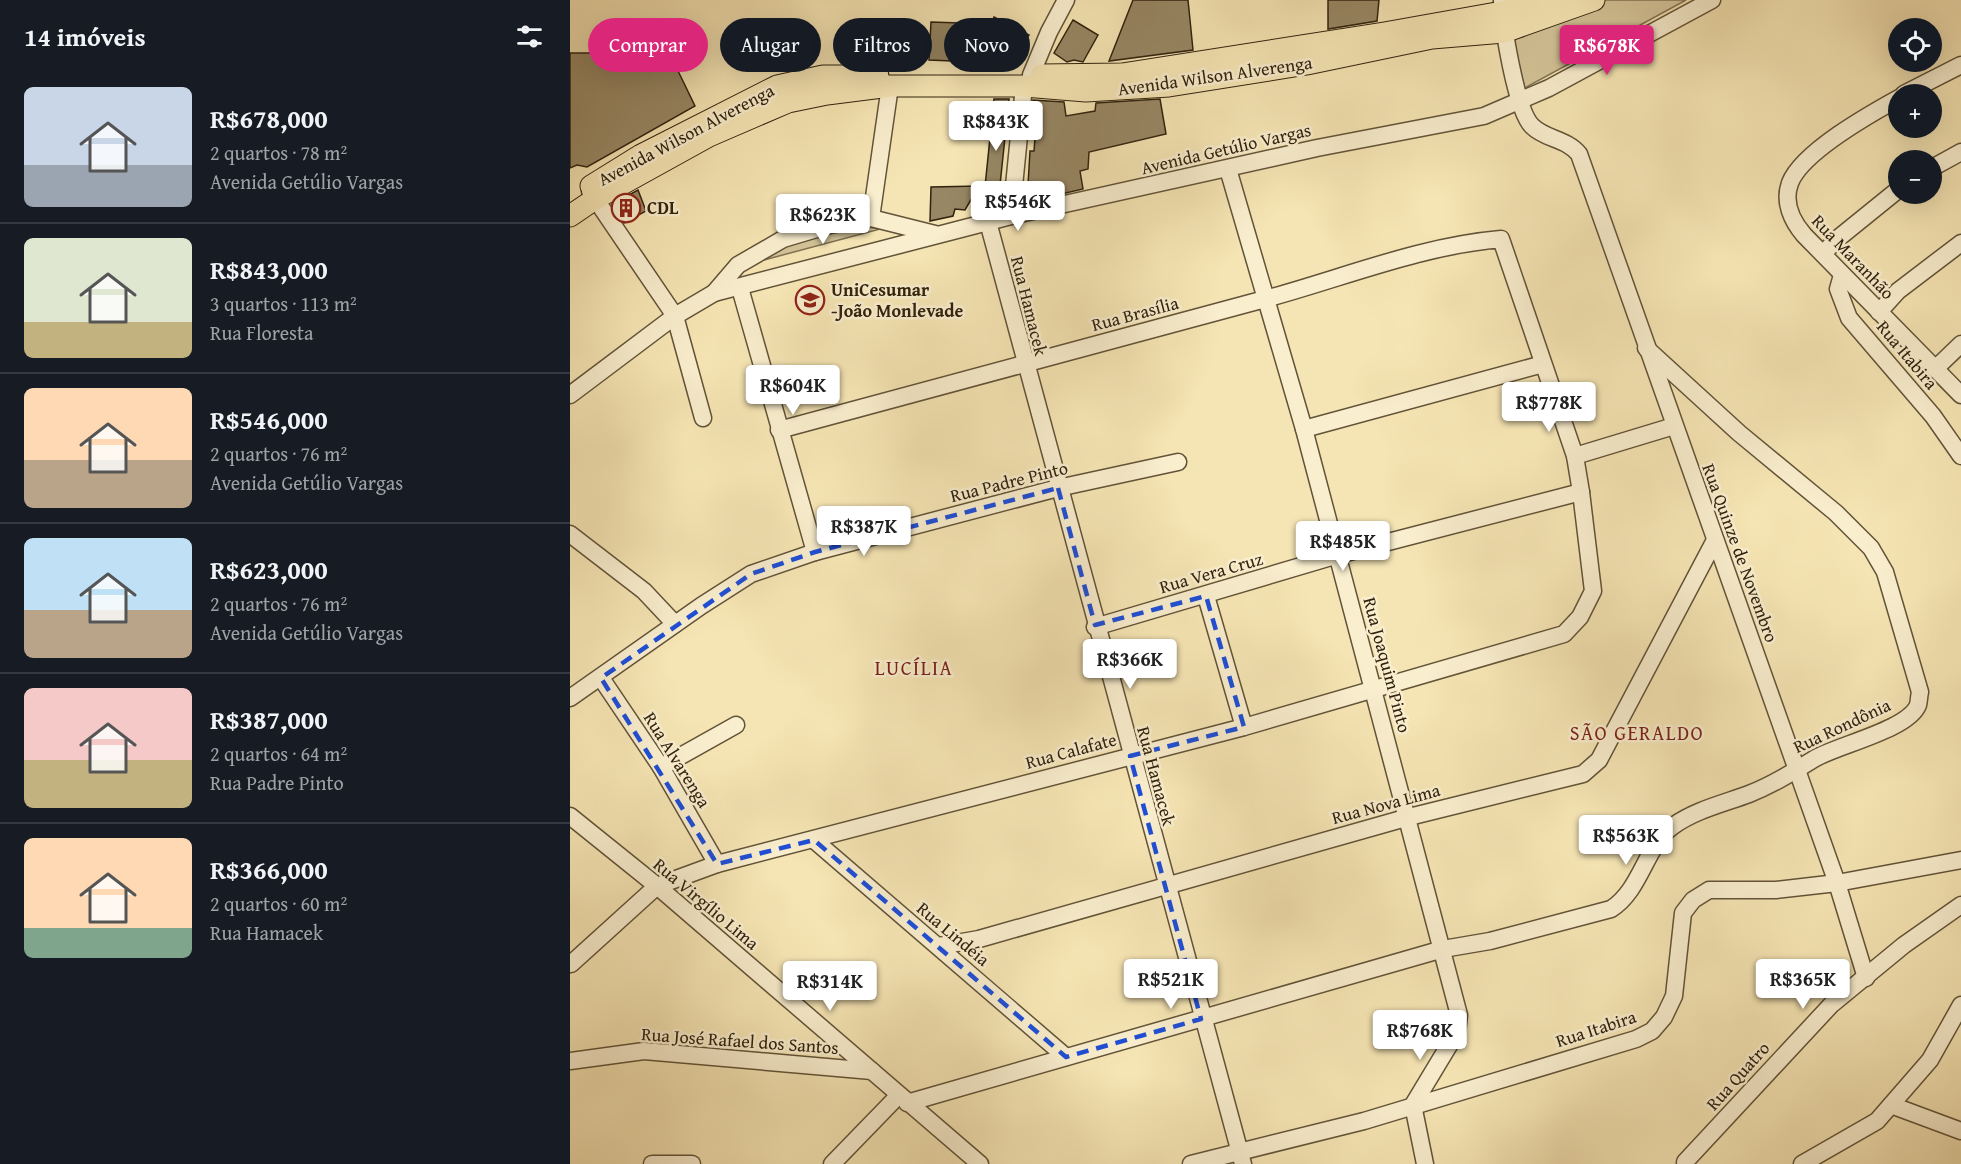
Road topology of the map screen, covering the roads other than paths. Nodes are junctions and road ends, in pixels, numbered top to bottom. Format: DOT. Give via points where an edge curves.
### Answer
graph roads {
  1 [pos="1066,0"];
  2 [pos="1553,0"];
  3 [pos="1594,0"];
  4 [pos="1712,0"];
  5 [pos="1503,15"];
  6 [pos="1961,52"];
  7 [pos="1961,65"];
  8 [pos="1933,78"];
  9 [pos="1028,81"];
  10 [pos="1922,84"];
  11 [pos="890,86"];
  12 [pos="1520,100"];
  13 [pos="1888,104"];
  14 [pos="1961,152"];
  15 [pos="1942,162"];
  16 [pos="1228,169"];
  17 [pos="584,195"];
  18 [pos="1888,198"];
  19 [pos="570,216"];
  20 [pos="1011,216"];
  21 [pos="871,219"];
  22 [pos="988,222"];
  23 [pos="939,235"];
  24 [pos="1961,243"];
  25 [pos="1822,255"];
  26 [pos="1842,274"];
  27 [pos="741,288"];
  28 [pos="714,293"];
  29 [pos="1268,298"];
  30 [pos="1879,312"];
  31 [pos="675,316"];
  32 [pos="1961,344"];
  33 [pos="1646,348"];
  34 [pos="1024,364"];
  35 [pos="1543,364"];
  36 [pos="1935,369"];
  37 [pos="570,395"];
  38 [pos="1961,395"];
  39 [pos="703,418"];
  40 [pos="1674,426"];
  41 [pos="1304,429"];
  42 [pos="779,430"];
  43 [pos="1575,456"];
  44 [pos="1961,456"];
  45 [pos="1178,462"];
  46 [pos="1058,488"];
  47 [pos="1581,492"];
  48 [pos="570,534"];
  49 [pos="1715,540"];
  50 [pos="815,552"];
  51 [pos="1338,555"];
  52 [pos="1206,596"];
  53 [pos="675,624"];
  54 [pos="1095,627"];
  55 [pos="601,678"];
  56 [pos="1373,690"];
  57 [pos="570,698"];
  58 [pos="736,725"];
  59 [pos="1244,728"];
  60 [pos="1130,756"];
  61 [pos="661,767"];
  62 [pos="1797,770"];
  63 [pos="570,816"];
  64 [pos="1409,816"];
  65 [pos="814,840"];
  66 [pos="1960,859"];
  67 [pos="717,864"];
  68 [pos="1837,883"];
  69 [pos="657,886"];
  70 [pos="1165,887"];
  71 [pos="1961,905"];
  72 [pos="939,946"];
  73 [pos="1443,949"];
  74 [pos="571,964"];
  75 [pos="1866,978"];
  76 [pos="1961,1005"];
  77 [pos="1202,1019"];
  78 [pos="1066,1057"];
  79 [pos="570,1061"];
  80 [pos="872,1071"];
  81 [pos="903,1099"];
  82 [pos="1413,1105"];
  83 [pos="1891,1105"];
  84 [pos="1961,1131"];
  85 [pos="1241,1158"];
  86 [pos="1685,1162"];
  87 [pos="1816,1162"];
  88 [pos="652,1164"];
  89 [pos="692,1164"];
  90 [pos="832,1164"];
  91 [pos="980,1164"];
  92 [pos="1191,1164"];
  93 [pos="1425,1164"];
  1 -- 9 [label="street"];
  2 -- 5 [label="main road, Avenida Wilson Alverenga"];
  3 -- 5 [label="main road, Avenida Wilson Alverenga"];
  4 -- 12 [label="street, Avenida Getúlio Vargas"];
  5 -- 9 [label="main road, Avenida Wilson Alverenga" via="1432,38 1307,64 1169,86 1086,92"];
  5 -- 12 [label="street"];
  6 -- 8 [label="street"];
  7 -- 8 [label="street"];
  8 -- 10 [label="street"];
  9 -- 11 [label="main road, Avenida Wilson Alverenga"];
  9 -- 17 [label="main road, Avenida Wilson Alverenga" via="1015,86 996,74 824,76 777,86 651,150"];
  9 -- 20 [label="street"];
  11 -- 17 [label="main road, Avenida Wilson Alverenga" via="788,102"];
  11 -- 21 [label="street"];
  12 -- 16 [label="street, Avenida Getúlio Vargas" via="1484,116"];
  12 -- 33 [label="street, Rua Quinze de Novembro" via="1530,124 1542,134 1571,144 1584,167"];
  13 -- 25 [label="street, Rua Maranhão" via="1818,151 1789,184 1792,221"];
  14 -- 15 [label="street"];
  16 -- 20 [label="street, Avenida Getúlio Vargas"];
  16 -- 29 [label="street, Rua Joaquim Pinto"];
  17 -- 19 [label="main road, Avenida Wilson Alverenga"];
  17 -- 31 [label="street"];
  18 -- 25 [label="street"];
  20 -- 22 [label="street, Avenida Getúlio Vargas"];
  21 -- 23 [label="street, Avenida Getúlio Vargas"];
  21 -- 28 [label="street, Avenida Getúlio Vargas" via="830,225 783,239 738,265"];
  22 -- 23 [label="street, Avenida Getúlio Vargas"];
  22 -- 34 [label="street, Rua Hamacek"];
  23 -- 27 [label="street, Avenida Getúlio Vargas"];
  24 -- 30 [label="street" via="1898,291"];
  25 -- 26 [label="street, Rua Maranhão"];
  26 -- 30 [label="street, Rua Maranhão"];
  26 -- 44 [label="street, Rua Itabira" via="1838,289 1850,318 1934,416"];
  27 -- 28 [label="street, Avenida Getúlio Vargas"];
  27 -- 42 [label="street"];
  28 -- 31 [label="street, Avenida Getúlio Vargas"];
  29 -- 34 [label="street, Rua Brasília"];
  29 -- 35 [label="street, Rua Brasília" via="1450,245 1501,239"];
  29 -- 41 [label="street, Rua Joaquim Pinto"];
  30 -- 36 [label="street, Rua Maranhão"];
  31 -- 37 [label="street, Avenida Getúlio Vargas"];
  31 -- 39 [label="street"];
  32 -- 36 [label="street"];
  33 -- 40 [label="street, Rua Quinze de Novembro"];
  33 -- 62 [label="street, Rua Rondônia" via="1854,530 1885,572 1920,692 1918,706 1900,722 1823,754"];
  34 -- 42 [label="street, Rua Brasília"];
  34 -- 46 [label="street, Rua Hamacek"];
  35 -- 41 [label="street"];
  35 -- 43 [label="street"];
  36 -- 38 [label="street, Rua Maranhão"];
  40 -- 43 [label="street"];
  40 -- 49 [label="street, Rua Quinze de Novembro"];
  41 -- 51 [label="street, Rua Joaquim Pinto"];
  42 -- 50 [label="street"];
  43 -- 47 [label="street"];
  45 -- 46 [label="street, Rua Padre Pinto"];
  46 -- 50 [label="street, Rua Padre Pinto"];
  46 -- 54 [label="street, Rua Hamacek"];
  47 -- 51 [label="street, Rua Vera Cruz"];
  47 -- 56 [label="street, Rua Calafate" via="1593,591 1581,617 1564,634"];
  48 -- 53 [label="street" via="644,591"];
  49 -- 62 [label="street, Rua Quinze de Novembro"];
  49 -- 64 [label="street, Rua Nova Lima" via="1599,760 1584,774"];
  50 -- 53 [label="street, Rua Padre Pinto" via="752,574"];
  51 -- 52 [label="street, Rua Vera Cruz"];
  51 -- 56 [label="street, Rua Joaquim Pinto"];
  52 -- 54 [label="street, Rua Vera Cruz"];
  52 -- 59 [label="street"];
  53 -- 55 [label="street, Rua Padre Pinto"];
  54 -- 60 [label="street, Rua Hamacek"];
  55 -- 57 [label="street, Rua Padre Pinto"];
  55 -- 61 [label="street, Rua Alvarenga"];
  56 -- 59 [label="street, Rua Calafate"];
  56 -- 64 [label="street, Rua Joaquim Pinto"];
  58 -- 61 [label="street"];
  59 -- 60 [label="street, Rua Calafate"];
  60 -- 65 [label="street, Rua Calafate"];
  60 -- 70 [label="street, Rua Hamacek"];
  61 -- 67 [label="street, Rua Alvarenga"];
  62 -- 68 [label="street, Rua Quinze de Novembro"];
  62 -- 73 [label="street, Rua Rondônia" via="1673,826 1662,837 1629,893 1611,909 1490,941"];
  63 -- 69 [label="street, Rua Virgílio Lima"];
  64 -- 70 [label="street, Rua Nova Lima"];
  64 -- 73 [label="street, Rua Joaquim Pinto"];
  65 -- 67 [label="street, Rua Calafate"];
  65 -- 72 [label="street, Rua Lindéia"];
  66 -- 68 [label="street, Rua Itabira"];
  67 -- 69 [label="street, Rua Calafate"];
  68 -- 75 [label="street, Rua Quinze de Novembro"];
  68 -- 82 [label="street, Rua Itabira" via="1776,890 1709,890 1683,913 1674,996 1652,1031"];
  69 -- 74 [label="street"];
  69 -- 80 [label="street, Rua Virgílio Lima"];
  70 -- 72 [label="street, Rua Nova Lima" via="979,939"];
  70 -- 77 [label="street, Rua Hamacek"];
  71 -- 75 [label="street, Rua Quatro" via="1904,945"];
  72 -- 78 [label="street, Rua Lindéia"];
  73 -- 77 [label="street, Rua Rondônia"];
  73 -- 82 [label="street, Rua Joaquim Pinto" via="1459,1015 1457,1032"];
  75 -- 86 [label="street, Rua Quatro" via="1831,1005"];
  76 -- 83 [label="street" via="1930,1060"];
  77 -- 78 [label="street, Rua Rondônia"];
  77 -- 85 [label="street, Rua Hamacek"];
  78 -- 81 [label="street, Rua Rondônia"];
  79 -- 80 [label="street, Rua José Rafael dos Santos" via="644,1051"];
  80 -- 81 [label="street, Rua Virgílio Lima"];
  81 -- 90 [label="street"];
  81 -- 91 [label="street, Rua Virgílio Lima"];
  82 -- 85 [label="street, Rua Itabira"];
  82 -- 93 [label="street"];
  83 -- 84 [label="street"];
  83 -- 87 [label="street" via="1877,1121"];
  85 -- 92 [label="street, Rua Itabira"];
  88 -- 89 [label="street"];
}
